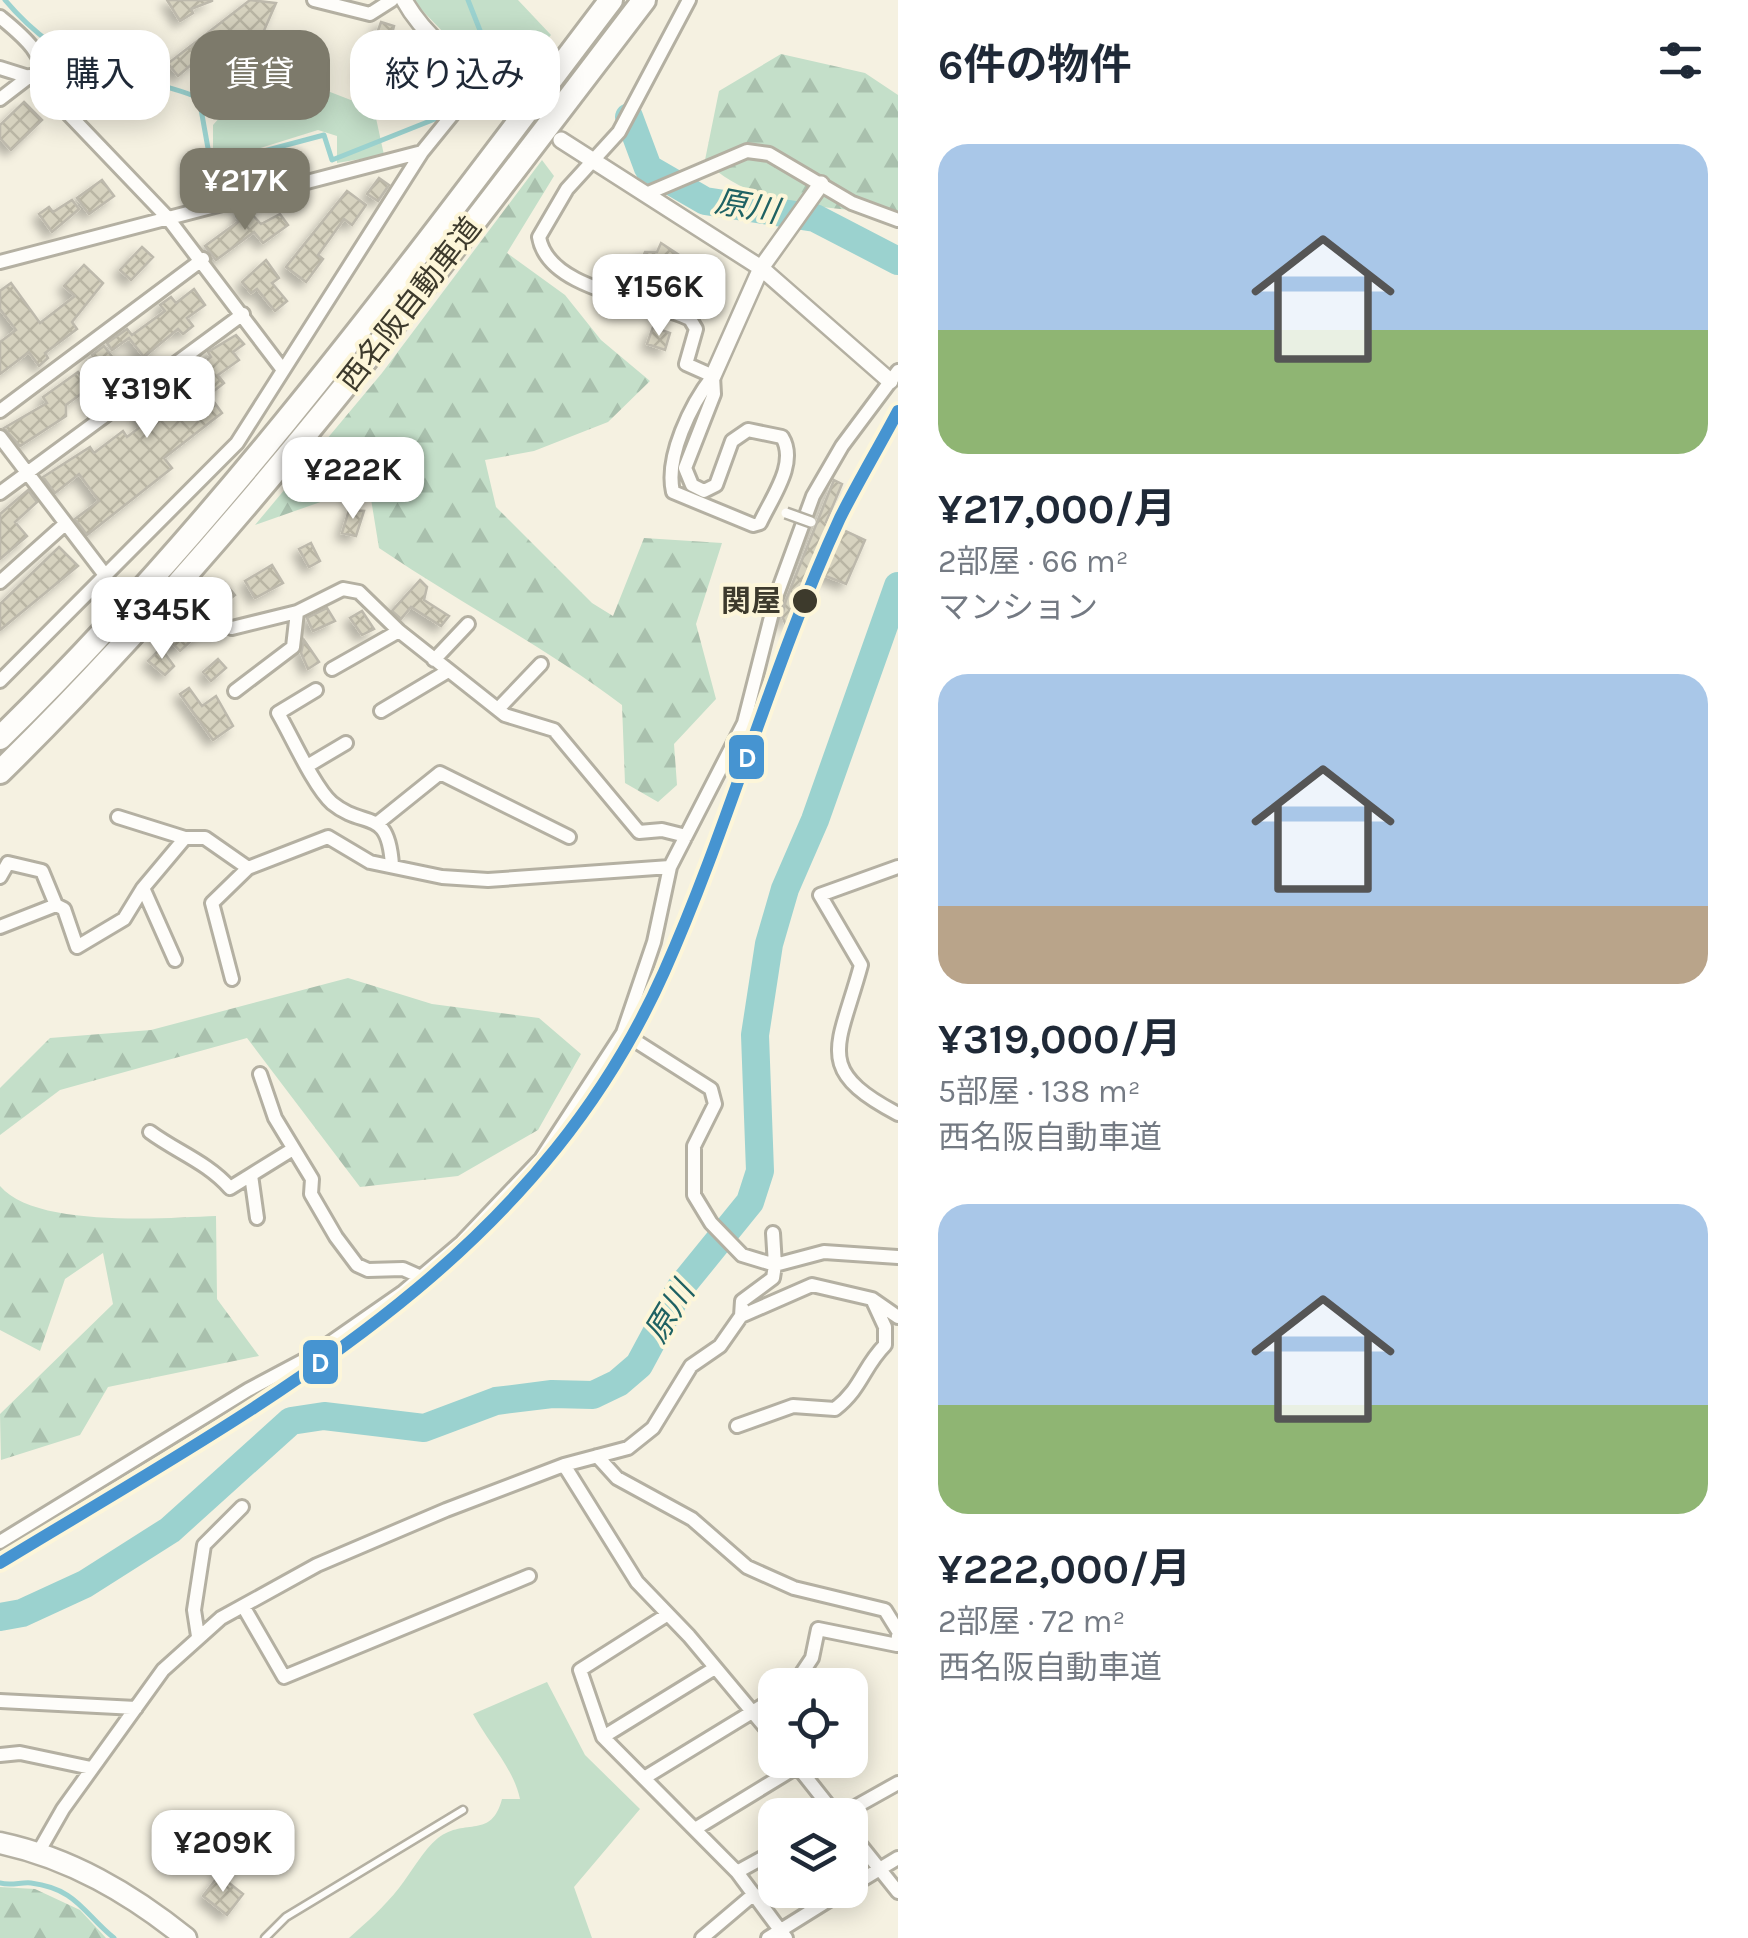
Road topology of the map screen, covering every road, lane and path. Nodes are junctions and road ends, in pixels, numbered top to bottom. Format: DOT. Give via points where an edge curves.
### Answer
graph roads {
  1 [pos="314,0"];
  2 [pos="392,0"];
  3 [pos="404,0"];
  4 [pos="611,0"];
  5 [pos="644,0"];
  6 [pos="689,0"];
  7 [pos="0,17"];
  8 [pos="430,30"];
  9 [pos="30,47"];
  10 [pos="0,68"];
  11 [pos="30,76"];
  12 [pos="0,99"];
  13 [pos="75,120"];
  14 [pos="448,120"];
  15 [pos="561,140"];
  16 [pos="422,152"];
  17 [pos="594,159"];
  18 [pos="821,184"];
  19 [pos="646,194"];
  20 [pos="168,217"];
  21 [pos="898,220"];
  22 [pos="203,259"];
  23 [pos="1,261"];
  24 [pos="761,268"];
  25 [pos="242,314"];
  26 [pos="283,370"];
  27 [pos="713,376"];
  28 [pos="894,376"];
  29 [pos="0,411"];
  30 [pos="0,436"];
  31 [pos="26,472"];
  32 [pos="0,493"];
  33 [pos="786,513"];
  34 [pos="811,522"];
  35 [pos="65,524"];
  36 [pos="105,575"];
  37 [pos="0,582"];
  38 [pos="297,612"];
  39 [pos="468,624"];
  40 [pos="232,628"];
  41 [pos="399,631"];
  42 [pos="434,660"];
  43 [pos="541,664"];
  44 [pos="332,669"];
  45 [pos="448,672"];
  46 [pos="0,681"];
  47 [pos="316,690"];
  48 [pos="235,691"];
  49 [pos="498,709"];
  50 [pos="381,710"];
  51 [pos="0,738"];
  52 [pos="346,743"];
  53 [pos="309,765"];
  54 [pos="0,772"];
  55 [pos="118,817"];
  56 [pos="379,822"];
  57 [pos="686,836"];
  58 [pos="569,837"];
  59 [pos="185,838"];
  60 [pos="392,865"];
  61 [pos="670,867"];
  62 [pos="248,868"];
  63 [pos="898,868"];
  64 [pos="0,877"];
  65 [pos="143,888"];
  66 [pos="56,905"];
  67 [pos="0,927"];
  68 [pos="175,960"];
  69 [pos="232,978"];
  70 [pos="622,1033"];
  71 [pos="260,1074"];
  72 [pos="898,1114"];
  73 [pos="150,1132"];
  74 [pos="293,1149"];
  75 [pos="251,1175"];
  76 [pos="257,1218"];
  77 [pos="773,1233"];
  78 [pos="898,1257"];
  79 [pos="775,1266"];
  80 [pos="420,1277"];
  81 [pos="872,1299"];
  82 [pos="741,1316"];
  83 [pos="898,1317"];
  84 [pos="737,1426"];
  85 [pos="597,1456"];
  86 [pos="564,1465"];
  87 [pos="242,1507"];
  88 [pos="0,1542"];
  89 [pos="529,1576"];
  90 [pos="243,1606"];
  91 [pos="665,1616"];
  92 [pos="898,1634"];
  93 [pos="198,1636"];
  94 [pos="715,1668"];
  95 [pos="805,1668"];
  96 [pos="0,1700"];
  97 [pos="136,1708"];
  98 [pos="758,1710"];
  99 [pos="753,1713"];
  100 [pos="758,1719"];
  101 [pos="604,1737"];
  102 [pos="0,1756"];
  103 [pos="92,1768"];
  104 [pos="644,1778"];
  105 [pos="774,1778"];
  106 [pos="898,1784"];
  107 [pos="868,1800"];
  108 [pos="464,1810"];
  109 [pos="695,1829"];
  110 [pos="0,1842"];
  111 [pos="38,1851"];
  112 [pos="868,1854"];
  113 [pos="898,1858"];
  114 [pos="758,1860"];
  115 [pos="880,1869"];
  116 [pos="737,1872"];
  117 [pos="868,1876"];
  118 [pos="898,1892"];
  119 [pos="754,1894"];
  120 [pos="818,1908"];
  121 [pos="778,1935"];
  122 [pos="186,1938"];
  123 [pos="266,1938"];
  124 [pos="702,1938"];
  1 -- 2 [label="street" via="370,14"];
  3 -- 8 [label="street"];
  4 -- 51 [label="highway, 西名阪自動車道" via="235,482"];
  5 -- 54 [label="highway, 西名阪自動車道" via="256,497"];
  6 -- 17 [label="street" via="619,132"];
  7 -- 9 [label="street"];
  10 -- 11 [label="street"];
  11 -- 12 [label="street"];
  13 -- 20 [label="street"];
  14 -- 16 [label="street"];
  15 -- 17 [label="street"];
  16 -- 20 [label="street"];
  16 -- 26 [label="street"];
  17 -- 19 [label="street"];
  17 -- 27 [label="street" via="547,216 541,251 578,281 690,319 696,329 686,364"];
  18 -- 19 [label="street" via="769,154 747,151"];
  18 -- 21 [label="street"];
  18 -- 24 [label="street"];
  19 -- 24 [label="street"];
  20 -- 22 [label="street"];
  20 -- 23 [label="street"];
  22 -- 25 [label="street"];
  22 -- 29 [label="street"];
  24 -- 27 [label="street"];
  24 -- 28 [label="street"];
  25 -- 26 [label="street"];
  25 -- 31 [label="street"];
  26 -- 36 [label="street" via="237,443"];
  27 -- 27 [label="street" via="714,394 685,468 692,485 704,491 716,484 732,441 748,430 782,436 789,448 788,464 753,526 674,492 668,472"];
  28 -- 57 [label="street" via="813,496 776,598 744,723"];
  30 -- 31 [label="street"];
  31 -- 32 [label="street"];
  31 -- 35 [label="street"];
  33 -- 34 [label="street, bridge"];
  35 -- 36 [label="street"];
  35 -- 37 [label="street"];
  36 -- 46 [label="street"];
  38 -- 40 [label="street"];
  38 -- 41 [label="street" via="343,589 358,592"];
  38 -- 48 [label="street" via="293,648"];
  39 -- 42 [label="street"];
  41 -- 42 [label="street"];
  41 -- 44 [label="street"];
  42 -- 45 [label="street"];
  43 -- 49 [label="street"];
  45 -- 49 [label="street"];
  45 -- 50 [label="street"];
  47 -- 53 [label="street" via="278,713"];
  49 -- 57 [label="street" via="554,730 639,832"];
  52 -- 53 [label="street"];
  53 -- 56 [label="street" via="331,802"];
  55 -- 59 [label="street"];
  56 -- 58 [label="street" via="440,773"];
  56 -- 60 [label="street"];
  57 -- 61 [label="street"];
  59 -- 62 [label="street" via="204,838"];
  59 -- 65 [label="street"];
  60 -- 61 [label="street" via="488,880"];
  60 -- 62 [label="street" via="370,862 328,837"];
  61 -- 70 [label="street" via="654,942"];
  62 -- 69 [label="street" via="212,903"];
  63 -- 72 [label="street" via="820,895 861,965 838,1050 842,1076 859,1094"];
  64 -- 66 [label="street" via="8,863 42,872"];
  65 -- 66 [label="street" via="124,920 78,946 64,908"];
  65 -- 68 [label="street"];
  66 -- 67 [label="street"];
  70 -- 79 [label="street" via="712,1090 715,1104 694,1146 694,1195 742,1255"];
  70 -- 80 [label="street" via="541,1159"];
  71 -- 74 [label="street"];
  73 -- 75 [label="street" via="171,1150 209,1166 230,1188"];
  74 -- 75 [label="street"];
  74 -- 80 [label="street" via="312,1179 310,1194 358,1265"];
  75 -- 76 [label="street"];
  77 -- 79 [label="street"];
  78 -- 79 [label="street" via="824,1252"];
  79 -- 82 [label="street" via="773,1278 742,1302"];
  80 -- 88 [label="street" via="310,1357"];
  81 -- 82 [label="street" via="812,1285"];
  81 -- 83 [label="street"];
  81 -- 84 [label="street" via="885,1345 854,1394 834,1409 793,1406"];
  82 -- 85 [label="street" via="720,1346 690,1366 652,1428 628,1448"];
  85 -- 86 [label="street"];
  85 -- 92 [label="street" via="618,1478 692,1519 747,1567 794,1588 885,1610"];
  86 -- 90 [label="street" via="318,1565"];
  86 -- 91 [label="street"];
  87 -- 93 [label="street" via="204,1545 194,1610"];
  89 -- 90 [label="street" via="284,1677"];
  90 -- 93 [label="street"];
  91 -- 94 [label="street"];
  91 -- 101 [label="street" via="580,1670"];
  92 -- 95 [label="street" via="897,1646 818,1629"];
  93 -- 97 [label="street"];
  94 -- 99 [label="street"];
  94 -- 101 [label="street"];
  96 -- 97 [label="street"];
  97 -- 103 [label="street"];
  98 -- 99 [label="street"];
  99 -- 100 [label="street"];
  99 -- 104 [label="street"];
  101 -- 104 [label="street"];
  102 -- 103 [label="street" via="20,1753"];
  103 -- 111 [label="street"];
  104 -- 109 [label="street"];
  105 -- 109 [label="street"];
  106 -- 107 [label="street"];
  108 -- 123 [label="lane" via="286,1917"];
  109 -- 116 [label="street"];
  110 -- 111 [label="highway"];
  111 -- 122 [label="highway" via="100,1878"];
  112 -- 115 [label="street"];
  113 -- 115 [label="street"];
  114 -- 116 [label="street"];
  115 -- 117 [label="street"];
  115 -- 118 [label="street"];
  116 -- 119 [label="street"];
  119 -- 121 [label="street"];
  119 -- 124 [label="street"];
  120 -- 121 [label="street"];
}
